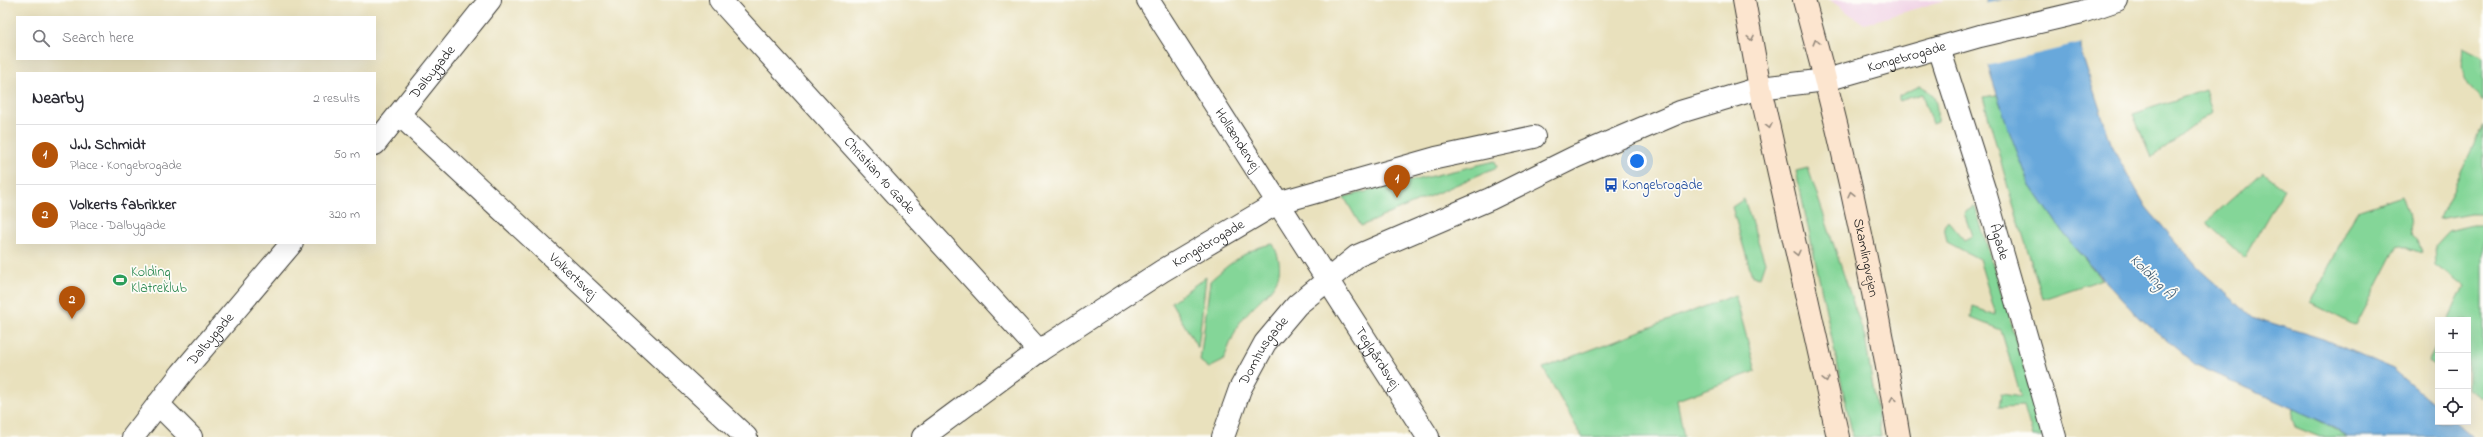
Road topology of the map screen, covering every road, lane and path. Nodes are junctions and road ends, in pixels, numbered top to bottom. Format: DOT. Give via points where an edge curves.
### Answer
graph roads {
  1 [pos="490,0"];
  2 [pos="720,0"];
  3 [pos="1148,0"];
  4 [pos="1744,0"];
  5 [pos="1804,0"];
  6 [pos="2117,0"];
  7 [pos="1939,48"];
  8 [pos="1826,80"];
  9 [pos="1760,88"];
  10 [pos="400,115"];
  11 [pos="1534,137"];
  12 [pos="376,143"];
  13 [pos="1277,203"];
  14 [pos="291,244"];
  15 [pos="1326,280"];
  16 [pos="1039,351"];
  17 [pos="158,404"];
  18 [pos="132,437"];
  19 [pos="191,437"];
  20 [pos="746,437"];
  21 [pos="923,437"];
  22 [pos="1223,437"];
  23 [pos="1428,437"];
  24 [pos="1838,437"];
  25 [pos="1899,437"];
  26 [pos="2055,437"];
  1 -- 10 [label="street, Dalbygade"];
  2 -- 16 [label="street, Christian 10 Gade"];
  3 -- 13 [label="street, Hollændervej"];
  4 -- 9 [label="main road, one-way"];
  8 -- 5 [label="main road, Skamlingvejen, one-way"];
  6 -- 7 [label="street, Kongebrogade" via="2082,12"];
  7 -- 8 [label="street, Kongebrogade"];
  7 -- 26 [label="street, Ågade" via="1985,192"];
  8 -- 9 [label="street, Kongebrogade"];
  25 -- 8 [label="main road, Skamlingvejen, one-way" via="1881,328"];
  9 -- 15 [label="street, Kongebrogade" via="1680,112 1575,157 1490,199 1357,256"];
  9 -- 24 [label="main road, one-way"];
  10 -- 12 [label="street, Dalbygade"];
  10 -- 20 [label="street, Volkertsvej"];
  11 -- 13 [label="street, Kongebrogade" via="1436,158"];
  13 -- 15 [label="street, Hollændervej"];
  13 -- 16 [label="street, Kongebrogade" via="1162,271"];
  14 -- 17 [label="street, Dalbygade"];
  15 -- 22 [label="street, Domhusgade" via="1297,305 1265,343 1240,388"];
  15 -- 23 [label="street, Teglgårdsvej"];
  16 -- 21 [label="street, Kongebrogade"];
  17 -- 18 [label="street, Dalbygade"];
  17 -- 19 [label="street"];
}
